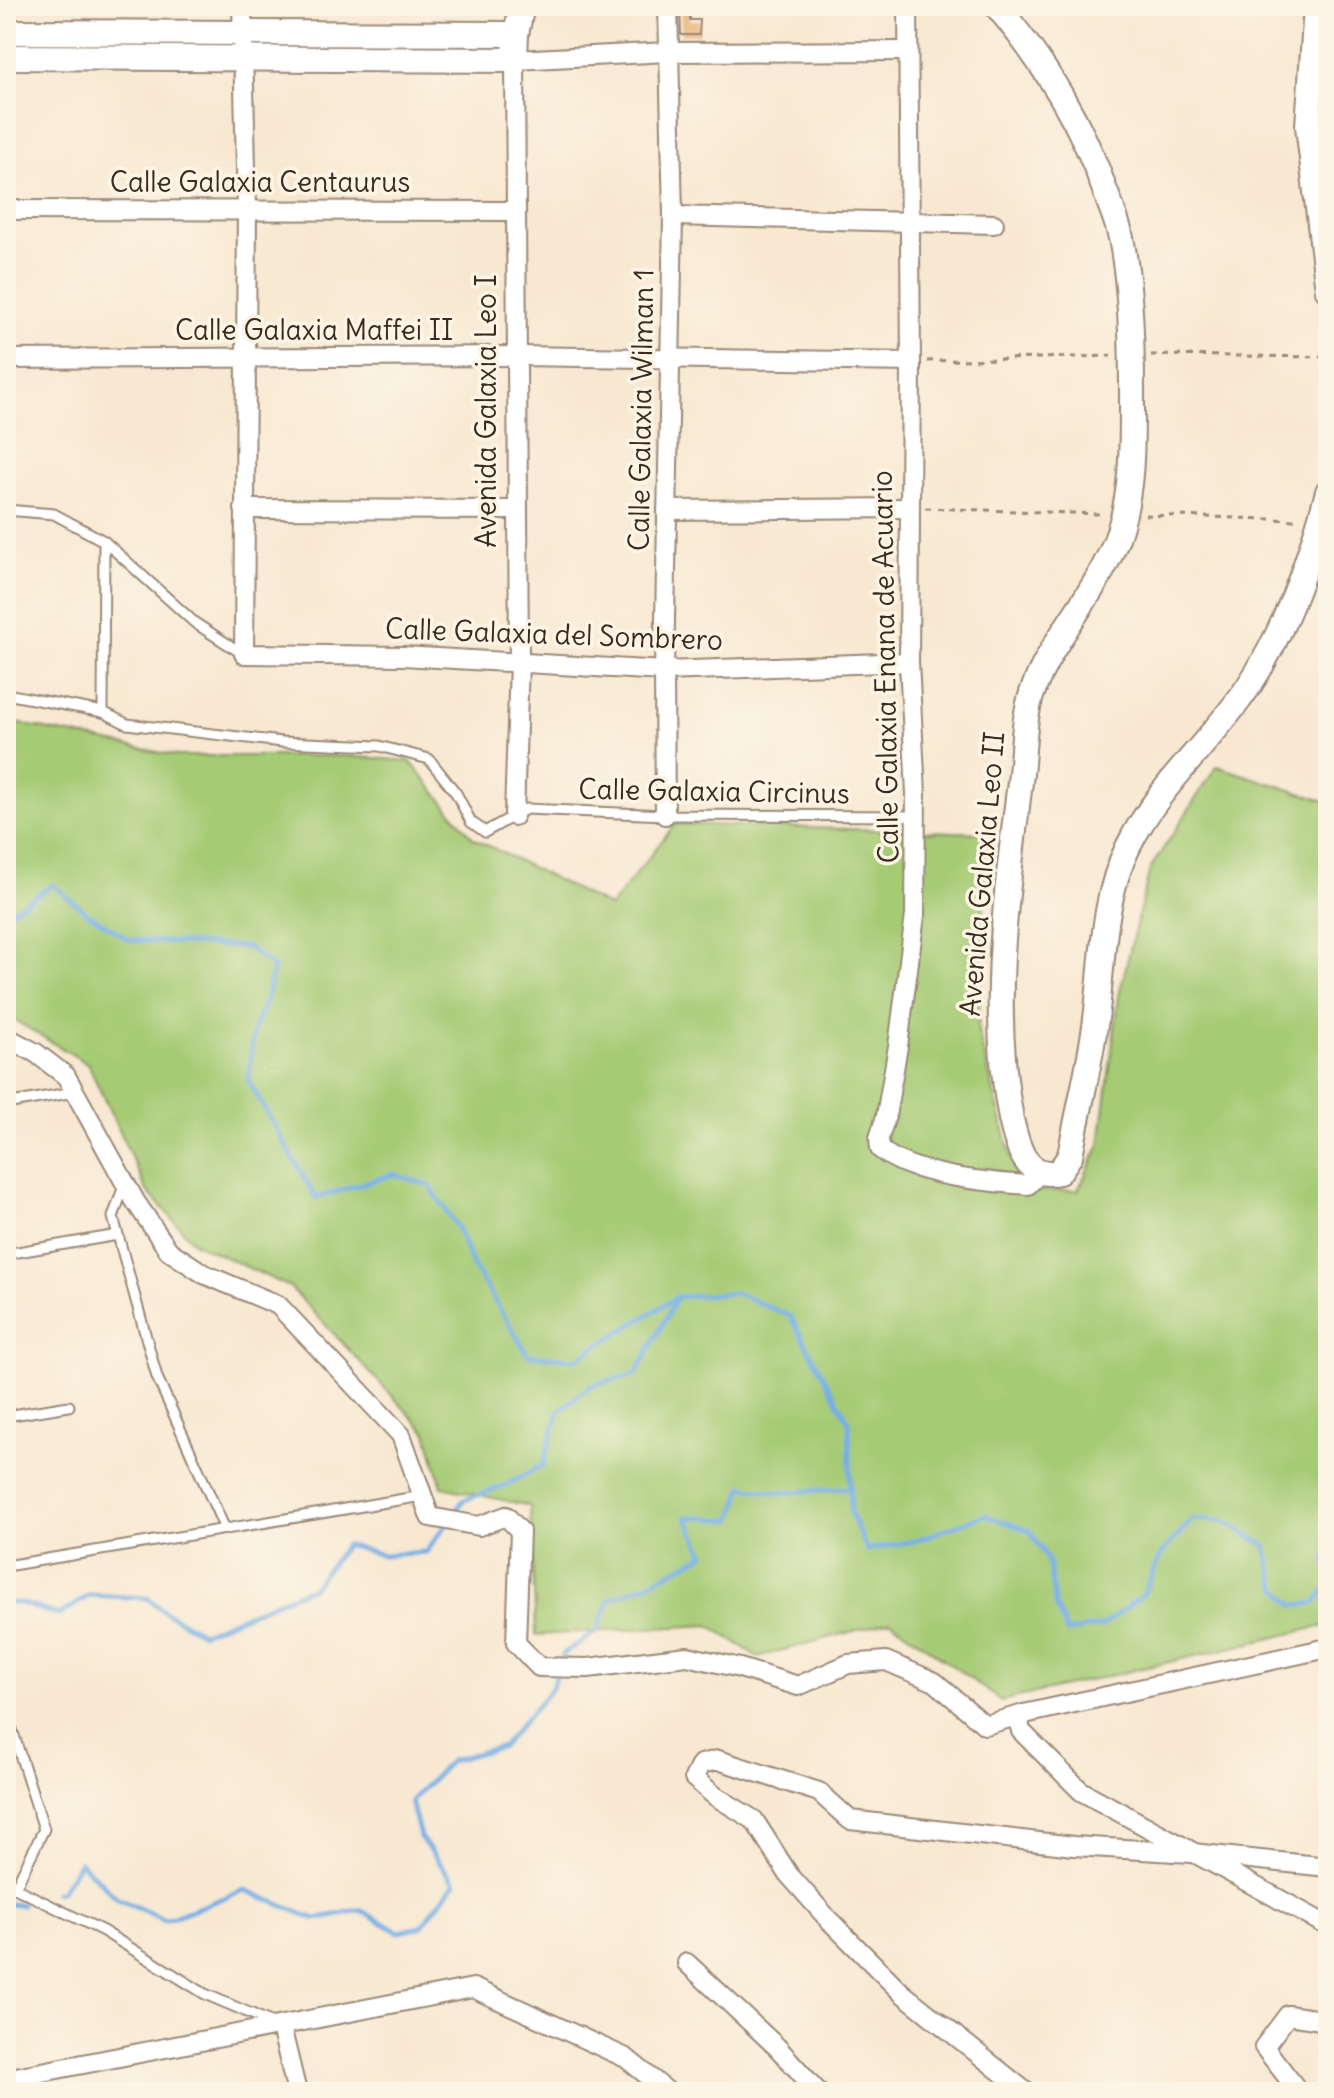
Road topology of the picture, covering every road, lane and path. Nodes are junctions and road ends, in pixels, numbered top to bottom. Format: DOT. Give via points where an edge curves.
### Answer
graph roads {
  1 [pos="242,6"];
  2 [pos="522,6"];
  3 [pos="668,6"];
  4 [pos="908,6"];
  5 [pos="997,6"];
  6 [pos="1316,6"];
  7 [pos="6,32"];
  8 [pos="242,33"];
  9 [pos="516,34"];
  10 [pos="907,51"];
  11 [pos="668,52"];
  12 [pos="6,57"];
  13 [pos="244,58"];
  14 [pos="515,60"];
  15 [pos="247,209"];
  16 [pos="6,210"];
  17 [pos="515,211"];
  18 [pos="673,216"];
  19 [pos="909,222"];
  20 [pos="994,224"];
  21 [pos="1328,290"];
  22 [pos="518,356"];
  23 [pos="671,357"];
  24 [pos="6,359"];
  25 [pos="246,359"];
  26 [pos="911,362"];
  27 [pos="1328,492"];
  28 [pos="910,508"];
  29 [pos="244,509"];
  30 [pos="6,510"];
  31 [pos="516,510"];
  32 [pos="667,510"];
  33 [pos="104,541"];
  34 [pos="244,654"];
  35 [pos="519,662"];
  36 [pos="909,662"];
  37 [pos="664,671"];
  38 [pos="6,694"];
  39 [pos="103,712"];
  40 [pos="665,815"];
  41 [pos="514,816"];
  42 [pos="916,816"];
  43 [pos="6,1037"];
  44 [pos="74,1092"];
  45 [pos="6,1104"];
  46 [pos="1041,1172"];
  47 [pos="125,1183"];
  48 [pos="118,1235"];
  49 [pos="6,1254"];
  50 [pos="69,1406"];
  51 [pos="6,1416"];
  52 [pos="422,1496"];
  53 [pos="225,1529"];
  54 [pos="6,1566"];
  55 [pos="1328,1648"];
  56 [pos="6,1711"];
  57 [pos="1024,1714"];
  58 [pos="1192,1853"];
  59 [pos="1328,1867"];
  60 [pos="1328,1926"];
  61 [pos="687,1963"];
  62 [pos="1328,2021"];
  63 [pos="281,2027"];
  64 [pos="6,2079"];
  65 [pos="297,2092"];
  66 [pos="668,2092"];
  67 [pos="818,2092"];
  68 [pos="1026,2092"];
  69 [pos="1299,2092"];
  1 -- 8 [label="street"];
  2 -- 9 [label="street, Avenida Galaxia Leo I"];
  3 -- 11 [label="street, Calle Galaxia Wilman 1"];
  4 -- 10 [label="street, Calle Galaxia Enana de Acuario"];
  5 -- 46 [label="street, Avenida Galaxia Leo II" via="1063,95 1095,162 1121,235 1132,355 1132,464 1124,514 1107,564 1032,693 1009,856 999,1027 1002,1075 1019,1150 1027,1164"];
  6 -- 21 [label="street" via="1308,126"];
  7 -- 8 [label="street"];
  8 -- 9 [label="street"];
  8 -- 13 [label="street"];
  9 -- 14 [label="street, Avenida Galaxia Leo I"];
  10 -- 11 [label="street"];
  10 -- 19 [label="street, Calle Galaxia Enana de Acuario"];
  11 -- 14 [label="street"];
  11 -- 18 [label="street, Calle Galaxia Wilman 1"];
  12 -- 13 [label="street"];
  13 -- 14 [label="street"];
  13 -- 15 [label="street"];
  14 -- 17 [label="street, Avenida Galaxia Leo I"];
  15 -- 16 [label="street, Calle Galaxia Centaurus"];
  15 -- 17 [label="street, Calle Galaxia Centaurus"];
  15 -- 25 [label="street"];
  17 -- 22 [label="street, Avenida Galaxia Leo I"];
  18 -- 19 [label="street"];
  18 -- 23 [label="street, Calle Galaxia Wilman 1"];
  19 -- 20 [label="street"];
  19 -- 26 [label="street, Calle Galaxia Enana de Acuario"];
  22 -- 23 [label="street, Calle Galaxia Maffei II"];
  22 -- 25 [label="street, Calle Galaxia Maffei II"];
  22 -- 31 [label="street, Avenida Galaxia Leo I"];
  23 -- 26 [label="street, Calle Galaxia Maffei II"];
  23 -- 32 [label="street, Calle Galaxia Wilman 1"];
  24 -- 25 [label="street, Calle Galaxia Maffei II"];
  25 -- 29 [label="street"];
  26 -- 28 [label="street, Calle Galaxia Enana de Acuario"];
  27 -- 46 [label="street" via="1269,652 1128,848 1110,904 1070,1156 1059,1172"];
  28 -- 32 [label="street"];
  28 -- 36 [label="street, Calle Galaxia Enana de Acuario"];
  29 -- 31 [label="street"];
  29 -- 34 [label="street"];
  30 -- 33 [label="lane" via="54,514"];
  31 -- 35 [label="street, Avenida Galaxia Leo I"];
  32 -- 37 [label="street, Calle Galaxia Wilman 1"];
  33 -- 34 [label="lane" via="195,623"];
  33 -- 39 [label="lane"];
  34 -- 35 [label="street, Calle Galaxia del Sombrero"];
  35 -- 37 [label="street, Calle Galaxia del Sombrero"];
  35 -- 41 [label="street, Avenida Galaxia Leo I"];
  36 -- 37 [label="street, Calle Galaxia del Sombrero"];
  36 -- 42 [label="street, Calle Galaxia Enana de Acuario"];
  37 -- 40 [label="street, Calle Galaxia Wilman 1"];
  38 -- 39 [label="lane"];
  39 -- 41 [label="lane, Calle Galaxia Circinus" via="127,724 282,742 379,746 429,759 471,822 485,832"];
  40 -- 41 [label="lane, Calle Galaxia Circinus" via="526,809"];
  40 -- 42 [label="lane, Calle Galaxia Circinus"];
  42 -- 46 [label="street, Calle Galaxia Enana de Acuario" via="915,915 880,1149 892,1160 984,1182 1028,1185"];
  43 -- 44 [label="street" via="66,1076"];
  44 -- 45 [label="lane"];
  44 -- 47 [label="street"];
  47 -- 48 [label="lane" via="113,1217"];
  47 -- 52 [label="street" via="169,1251 204,1274 278,1305 401,1435"];
  48 -- 49 [label="lane"];
  48 -- 53 [label="lane" via="157,1377"];
  50 -- 51 [label="lane"];
  52 -- 53 [label="lane"];
  52 -- 57 [label="street" via="430,1517 479,1526 506,1516 520,1531 516,1643 539,1667 588,1668 687,1656 798,1686 848,1664 886,1661 935,1682 985,1725"];
  53 -- 54 [label="lane"];
  55 -- 57 [label="street"];
  56 -- 63 [label="lane" via="44,1829 15,1888 103,1931 205,1994"];
  57 -- 58 [label="street" via="1021,1731 1081,1791"];
  58 -- 59 [label="street"];
  58 -- 60 [label="street"];
  58 -- 68 [label="street" via="1074,1846 850,1820 819,1792 718,1760 701,1764 694,1778 754,1820 789,1875 829,1920 902,1993"];
  61 -- 67 [label="street"];
  62 -- 69 [label="street" via="1288,2015 1264,2047"];
  63 -- 64 [label="street"];
  63 -- 65 [label="street"];
  63 -- 66 [label="street" via="473,1988 626,2058"];
}
